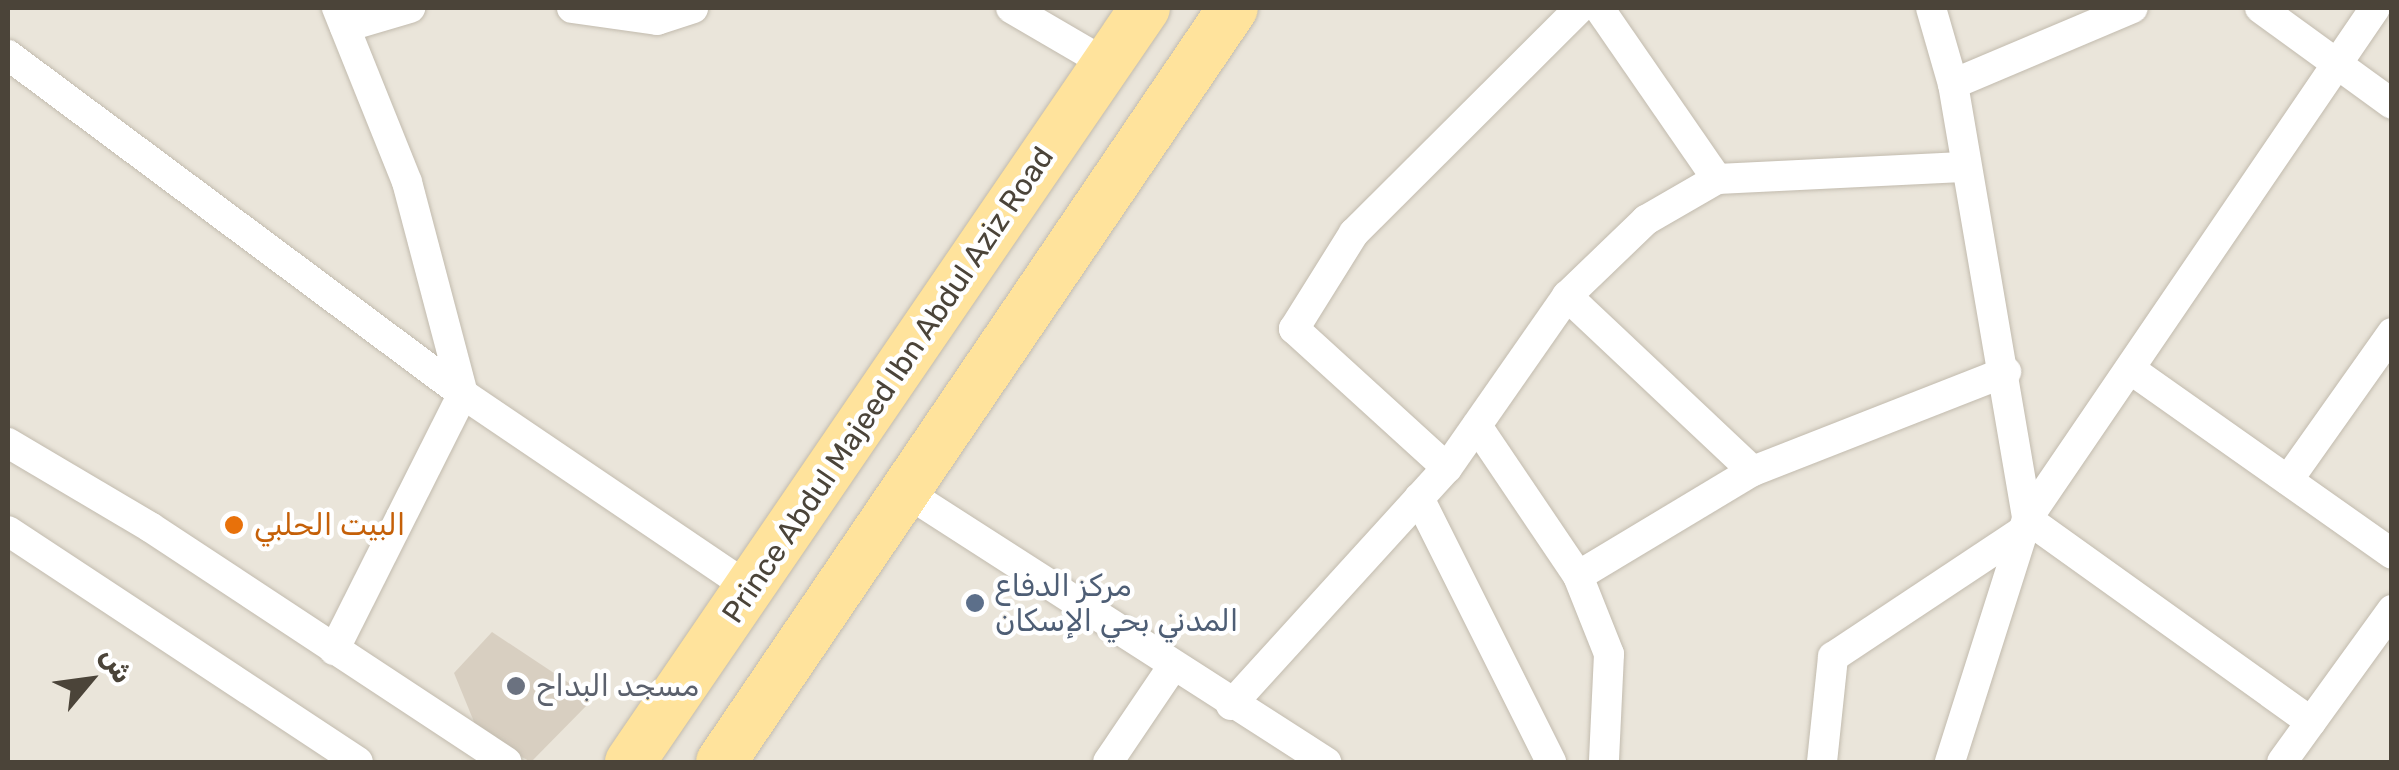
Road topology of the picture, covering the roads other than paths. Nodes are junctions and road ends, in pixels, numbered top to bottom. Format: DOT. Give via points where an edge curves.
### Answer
graph roads {
  1 [pos="410,8"];
  2 [pos="572,8"];
  3 [pos="693,8"];
  4 [pos="1012,8"];
  5 [pos="1145,8"];
  6 [pos="1234,8"];
  7 [pos="1580,8"];
  8 [pos="1599,8"];
  9 [pos="1931,8"];
  10 [pos="2133,8"];
  11 [pos="2260,8"];
  12 [pos="2376,8"];
  13 [pos="341,17"];
  14 [pos="8,54"];
  15 [pos="1106,64"];
  16 [pos="2338,64"];
  17 [pos="1953,84"];
  18 [pos="2392,104"];
  19 [pos="1963,167"];
  20 [pos="1716,179"];
  21 [pos="1567,296"];
  22 [pos="2392,334"];
  23 [pos="2130,369"];
  24 [pos="2006,372"];
  25 [pos="463,394"];
  26 [pos="1477,426"];
  27 [pos="8,442"];
  28 [pos="1447,468"];
  29 [pos="1753,471"];
  30 [pos="2288,480"];
  31 [pos="904,491"];
  32 [pos="1419,498"];
  33 [pos="2025,524"];
  34 [pos="8,531"];
  35 [pos="2392,554"];
  36 [pos="1578,576"];
  37 [pos="749,588"];
  38 [pos="2392,610"];
  39 [pos="334,650"];
  40 [pos="1173,666"];
  41 [pos="1232,704"];
  42 [pos="2312,722"];
  43 [pos="740,752"];
  44 [pos="358,762"];
  45 [pos="507,762"];
  46 [pos="630,762"];
  47 [pos="1108,762"];
  48 [pos="1326,762"];
  49 [pos="1551,762"];
  50 [pos="1604,762"];
  51 [pos="1822,762"];
  52 [pos="1950,762"];
  53 [pos="2282,762"];
  1 -- 13 [label="street"];
  2 -- 3 [label="street" via="657,20"];
  4 -- 15 [label="street"];
  5 -- 15 [label="main road, Prince Abdul Majeed Ibn Abdul Aziz Road"];
  6 -- 31 [label="main road"];
  7 -- 28 [label="street" via="1354,233 1294,329"];
  8 -- 20 [label="street"];
  9 -- 17 [label="street"];
  10 -- 17 [label="street"];
  11 -- 16 [label="street"];
  12 -- 16 [label="street"];
  13 -- 25 [label="street" via="407,182"];
  14 -- 25 [label="street"];
  15 -- 37 [label="main road, Prince Abdul Majeed Ibn Abdul Aziz Road"];
  16 -- 18 [label="street"];
  16 -- 23 [label="street"];
  17 -- 19 [label="street"];
  19 -- 20 [label="street"];
  19 -- 24 [label="street"];
  20 -- 21 [label="street" via="1646,220"];
  21 -- 26 [label="street"];
  21 -- 29 [label="street"];
  22 -- 30 [label="street"];
  23 -- 30 [label="street"];
  23 -- 33 [label="street"];
  24 -- 29 [label="street"];
  24 -- 33 [label="street"];
  25 -- 37 [label="street"];
  25 -- 39 [label="street"];
  26 -- 28 [label="street"];
  26 -- 36 [label="street"];
  27 -- 39 [label="street"];
  28 -- 32 [label="street"];
  29 -- 36 [label="street"];
  30 -- 35 [label="street"];
  31 -- 40 [label="street"];
  31 -- 43 [label="main road"];
  32 -- 41 [label="street"];
  32 -- 49 [label="street"];
  33 -- 42 [label="street"];
  33 -- 51 [label="street" via="1833,656"];
  33 -- 52 [label="street"];
  34 -- 44 [label="street"];
  36 -- 50 [label="street" via="1609,654"];
  37 -- 46 [label="main road, Prince Abdul Majeed Ibn Abdul Aziz Road"];
  38 -- 42 [label="street"];
  39 -- 45 [label="street"];
  40 -- 41 [label="street"];
  40 -- 47 [label="street"];
  41 -- 48 [label="street"];
  42 -- 53 [label="street"];
}
